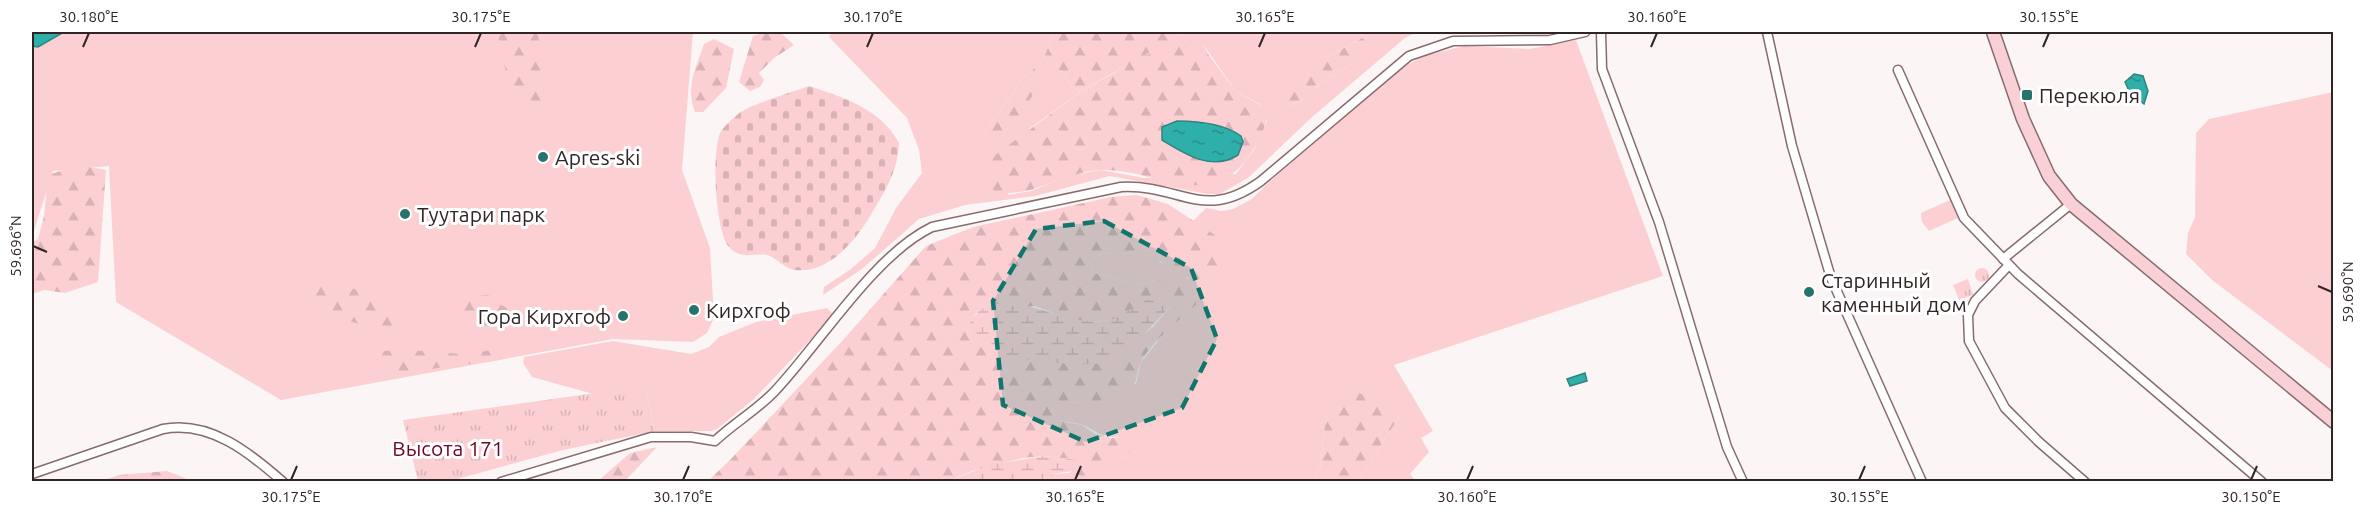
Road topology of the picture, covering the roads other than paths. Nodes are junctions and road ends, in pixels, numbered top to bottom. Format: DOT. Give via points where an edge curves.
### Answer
graph roads {
  1 [pos="1585,32"];
  2 [pos="1601,32"];
  3 [pos="1767,32"];
  4 [pos="1993,32"];
  5 [pos="1898,70"];
  6 [pos="2071,204"];
  7 [pos="2006,262"];
  8 [pos="2334,422"];
  9 [pos="32,474"];
  10 [pos="283,482"];
  11 [pos="501,482"];
  12 [pos="1743,482"];
  13 [pos="1922,482"];
  14 [pos="2085,482"];
  15 [pos="2262,482"];
  1 -- 11 [label="street" via="1550,40 1453,41 1409,56 1261,181 1229,199 1199,200 1147,187 1122,187 932,226 885,262 773,393 715,441 651,437"];
  2 -- 12 [label="street" via="1602,69 1659,222 1727,447"];
  3 -- 13 [label="street" via="1792,146 1831,278"];
  4 -- 6 [label="street" via="2049,177"];
  5 -- 7 [label="street" via="1964,219"];
  6 -- 7 [label="street"];
  6 -- 8 [label="street"];
  7 -- 14 [label="street" via="1968,315 1969,341 2005,408"];
  7 -- 15 [label="street"];
  9 -- 10 [label="street" via="179,427 233,443"];
}
